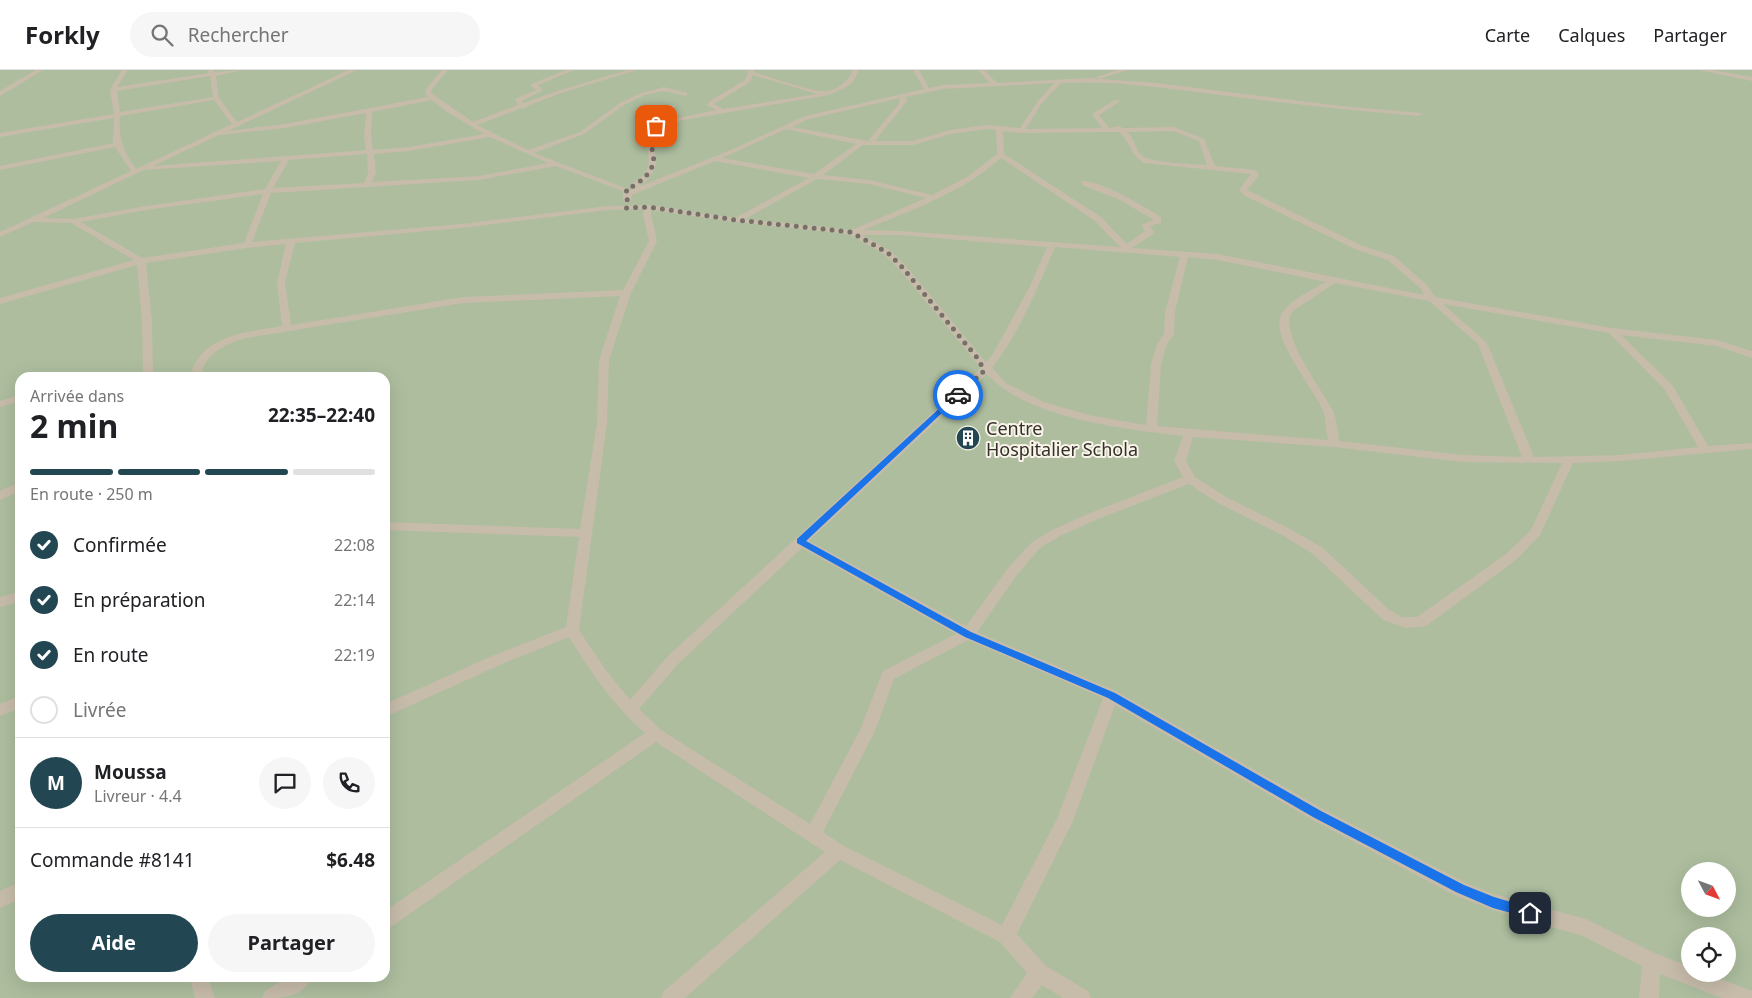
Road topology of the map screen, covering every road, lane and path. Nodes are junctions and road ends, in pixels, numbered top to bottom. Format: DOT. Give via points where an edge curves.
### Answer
graph roads {
  1 [pos="40,70"];
  2 [pos="125,70"];
  3 [pos="240,70"];
  4 [pos="354,70"];
  5 [pos="445,70"];
  6 [pos="571,70"];
  7 [pos="634,70"];
  8 [pos="856,70"];
  9 [pos="916,70"];
  10 [pos="981,70"];
  11 [pos="1104,70"];
  12 [pos="1125,70"];
  13 [pos="1702,70"];
  14 [pos="751,71"];
  15 [pos="212,72"];
  16 [pos="1110,74"];
  17 [pos="1752,79"];
  18 [pos="1061,80"];
  19 [pos="1086,80"];
  20 [pos="994,83"];
  21 [pos="113,90"];
  22 [pos="927,90"];
  23 [pos="0,94"];
  24 [pos="686,94"];
  25 [pos="824,94"];
  26 [pos="903,96"];
  27 [pos="216,98"];
  28 [pos="434,98"];
  29 [pos="1116,101"];
  30 [pos="524,106"];
  31 [pos="672,106"];
  32 [pos="369,110"];
  33 [pos="722,111"];
  34 [pos="117,114"];
  35 [pos="1420,114"];
  36 [pos="584,120"];
  37 [pos="235,124"];
  38 [pos="474,124"];
  39 [pos="662,124"];
  40 [pos="784,127"];
  41 [pos="999,127"];
  42 [pos="1119,128"];
  43 [pos="1106,129"];
  44 [pos="586,131"];
  45 [pos="1021,131"];
  46 [pos="215,134"];
  47 [pos="0,135"];
  48 [pos="493,135"];
  49 [pos="861,143"];
  50 [pos="870,143"];
  51 [pos="117,144"];
  52 [pos="529,152"];
  53 [pos="371,153"];
  54 [pos="1001,155"];
  55 [pos="286,159"];
  56 [pos="715,159"];
  57 [pos="556,164"];
  58 [pos="0,168"];
  59 [pos="1212,168"];
  60 [pos="138,171"];
  61 [pos="818,177"];
  62 [pos="1085,183"];
  63 [pos="367,184"];
  64 [pos="268,192"];
  65 [pos="627,192"];
  66 [pos="930,197"];
  67 [pos="649,207"];
  68 [pos="626,208"];
  69 [pos="34,220"];
  70 [pos="736,220"];
  71 [pos="73,221"];
  72 [pos="851,232"];
  73 [pos="0,235"];
  74 [pos="292,242"];
  75 [pos="247,245"];
  76 [pos="1052,245"];
  77 [pos="1126,248"];
  78 [pos="1184,253"];
  79 [pos="141,261"];
  80 [pos="1333,281"];
  81 [pos="626,293"];
  82 [pos="1430,297"];
  83 [pos="0,301"];
  84 [pos="287,328"];
  85 [pos="1612,331"];
  86 [pos="1752,355"];
  87 [pos="984,371"];
  88 [pos="148,372"];
  89 [pos="200,372"];
  90 [pos="15,400"];
  91 [pos="0,404"];
  92 [pos="1152,429"];
  93 [pos="1189,434"];
  94 [pos="1334,444"];
  95 [pos="1752,446"];
  96 [pos="1704,448"];
  97 [pos="1570,458"];
  98 [pos="1529,459"];
  99 [pos="1190,479"];
  100 [pos="15,488"];
  101 [pos="0,496"];
  102 [pos="390,526"];
  103 [pos="586,533"];
  104 [pos="800,541"];
  105 [pos="15,598"];
  106 [pos="0,602"];
  107 [pos="572,630"];
  108 [pos="968,634"];
  109 [pos="1111,695"];
  110 [pos="15,704"];
  111 [pos="390,709"];
  112 [pos="0,710"];
  113 [pos="629,711"];
  114 [pos="656,734"];
  115 [pos="813,834"];
  116 [pos="838,851"];
  117 [pos="15,892"];
  118 [pos="0,900"];
  119 [pos="390,919"];
  120 [pos="1006,936"];
  121 [pos="1652,962"];
  122 [pos="1039,974"];
  123 [pos="200,982"];
  124 [pos="296,982"];
  125 [pos="205,998"];
  126 [pos="272,998"];
  127 [pos="671,998"];
  128 [pos="1020,998"];
  129 [pos="1081,998"];
  130 [pos="1649,998"];
  131 [pos="1746,998"];
  1 -- 23 [label="street"];
  2 -- 21 [label="street" via="116,80"];
  3 -- 15 [label="street"];
  4 -- 37 [label="street"];
  5 -- 28 [label="street" via="429,89 428,94"];
  6 -- 30 [label="street" via="533,86 540,90 517,100"];
  7 -- 30 [label="street"];
  8 -- 25 [label="street" via="846,85"];
  9 -- 22 [label="street"];
  10 -- 20 [label="street"];
  11 -- 16 [label="street"];
  12 -- 16 [label="street"];
  13 -- 17 [label="street"];
  14 -- 25 [label="street"];
  14 -- 33 [label="street" via="748,81 710,105"];
  15 -- 21 [label="street"];
  15 -- 27 [label="street"];
  16 -- 19 [label="street"];
  18 -- 19 [label="street"];
  18 -- 20 [label="street"];
  18 -- 45 [label="street" via="1040,102"];
  19 -- 35 [label="street"];
  20 -- 22 [label="street"];
  21 -- 34 [label="street"];
  22 -- 26 [label="street"];
  24 -- 44 [label="street" via="664,89 643,94 622,104"];
  25 -- 33 [label="street"];
  26 -- 40 [label="street" via="807,117"];
  26 -- 50 [label="street" via="904,102 897,112 877,131"];
  27 -- 34 [label="street"];
  27 -- 37 [label="street"];
  28 -- 32 [label="street"];
  28 -- 38 [label="street"];
  29 -- 43 [label="street" via="1095,114"];
  30 -- 38 [label="street"];
  31 -- 39 [label="street" via="660,118"];
  32 -- 46 [label="street" via="256,131"];
  32 -- 53 [label="street"];
  33 -- 39 [label="street"];
  34 -- 47 [label="street"];
  34 -- 51 [label="street"];
  36 -- 44 [label="street"];
  37 -- 46 [label="street"];
  38 -- 48 [label="street"];
  39 -- 65 [label="street" via="656,126 648,137 654,155 649,174"];
  40 -- 49 [label="street"];
  40 -- 56 [label="street"];
  41 -- 45 [label="street"];
  41 -- 50 [label="street" via="950,132 913,143"];
  41 -- 54 [label="street"];
  42 -- 43 [label="street"];
  42 -- 59 [label="street" via="1143,160"];
  42 -- 59 [label="street" via="1174,129 1194,136 1202,140"];
  43 -- 45 [label="street"];
  44 -- 52 [label="street"];
  46 -- 60 [label="street"];
  48 -- 52 [label="street"];
  48 -- 53 [label="street" via="444,145"];
  49 -- 50 [label="street"];
  49 -- 61 [label="street"];
  51 -- 58 [label="street"];
  51 -- 60 [label="street"];
  52 -- 57 [label="street"];
  53 -- 55 [label="street"];
  53 -- 63 [label="street" via="373,175"];
  54 -- 66 [label="street" via="966,182"];
  54 -- 77 [label="street" via="1098,219"];
  55 -- 60 [label="street"];
  55 -- 64 [label="street"];
  56 -- 61 [label="street"];
  56 -- 65 [label="street"];
  57 -- 63 [label="street" via="479,178"];
  57 -- 65 [label="street"];
  59 -- 82 [label="street" via="1253,172 1255,175 1243,190 1248,194 1360,248 1391,258 1425,288"];
  60 -- 69 [label="street"];
  61 -- 66 [label="street" via="869,182"];
  61 -- 70 [label="street"];
  62 -- 77 [label="street" via="1120,195 1158,219 1145,225 1150,232"];
  63 -- 64 [label="street"];
  64 -- 71 [label="street" via="155,206"];
  64 -- 75 [label="street"];
  65 -- 68 [label="street"];
  66 -- 72 [label="street"];
  67 -- 68 [label="street"];
  67 -- 70 [label="street"];
  67 -- 81 [label="street" via="647,214 653,241"];
  68 -- 74 [label="street"];
  69 -- 71 [label="street"];
  69 -- 73 [label="street"];
  70 -- 72 [label="street"];
  71 -- 79 [label="street"];
  72 -- 76 [label="street" via="908,233"];
  72 -- 87 [label="street" via="888,253 902,267 979,360"];
  74 -- 75 [label="street"];
  74 -- 84 [label="street" via="281,282"];
  75 -- 79 [label="street"];
  76 -- 77 [label="street"];
  76 -- 87 [label="street" via="1035,284"];
  77 -- 78 [label="street"];
  78 -- 80 [label="street" via="1252,262"];
  78 -- 92 [label="street" via="1170,312 1169,334 1156,364"];
  79 -- 83 [label="street"];
  79 -- 88 [label="street"];
  80 -- 82 [label="street"];
  80 -- 94 [label="street" via="1287,312 1284,332 1329,413"];
  81 -- 84 [label="street" via="463,300"];
  81 -- 103 [label="street" via="604,360 602,423"];
  82 -- 85 [label="street"];
  82 -- 98 [label="street" via="1482,342"];
  84 -- 89 [label="street" via="229,339 212,349 198,366"];
  85 -- 86 [label="street" via="1717,343"];
  85 -- 96 [label="street" via="1669,388"];
  87 -- 92 [label="street" via="1007,389 1039,404 1074,415"];
  87 -- 104 [label="street"];
  90 -- 91 [label="street"];
  92 -- 93 [label="street"];
  93 -- 94 [label="street"];
  93 -- 99 [label="street" via="1180,461"];
  94 -- 98 [label="street" via="1481,460"];
  95 -- 96 [label="street"];
  96 -- 97 [label="street" via="1621,458"];
  97 -- 98 [label="street"];
  97 -- 99 [label="street" via="1536,532 1511,557 1421,622 1408,625 1383,613 1318,551 1222,500"];
  99 -- 108 [label="street" via="1094,516 1036,545 1012,572"];
  100 -- 101 [label="street"];
  102 -- 103 [label="street"];
  103 -- 107 [label="street"];
  104 -- 108 [label="street"];
  104 -- 113 [label="street" via="673,660"];
  105 -- 106 [label="street"];
  107 -- 111 [label="street"];
  107 -- 113 [label="street" via="609,688"];
  108 -- 109 [label="street"];
  108 -- 115 [label="street" via="888,675 867,731"];
  109 -- 120 [label="street" via="1065,821"];
  109 -- 121 [label="street" via="1317,814 1460,889 1493,902 1586,928"];
  110 -- 112 [label="street"];
  113 -- 114 [label="street"];
  114 -- 115 [label="street"];
  114 -- 119 [label="street"];
  115 -- 116 [label="street"];
  116 -- 120 [label="street"];
  116 -- 127 [label="street"];
  117 -- 118 [label="street"];
  120 -- 122 [label="street"];
  121 -- 130 [label="street"];
  121 -- 131 [label="street"];
  122 -- 128 [label="street"];
  122 -- 129 [label="street"];
  123 -- 125 [label="street"];
  124 -- 126 [label="street"];
}
